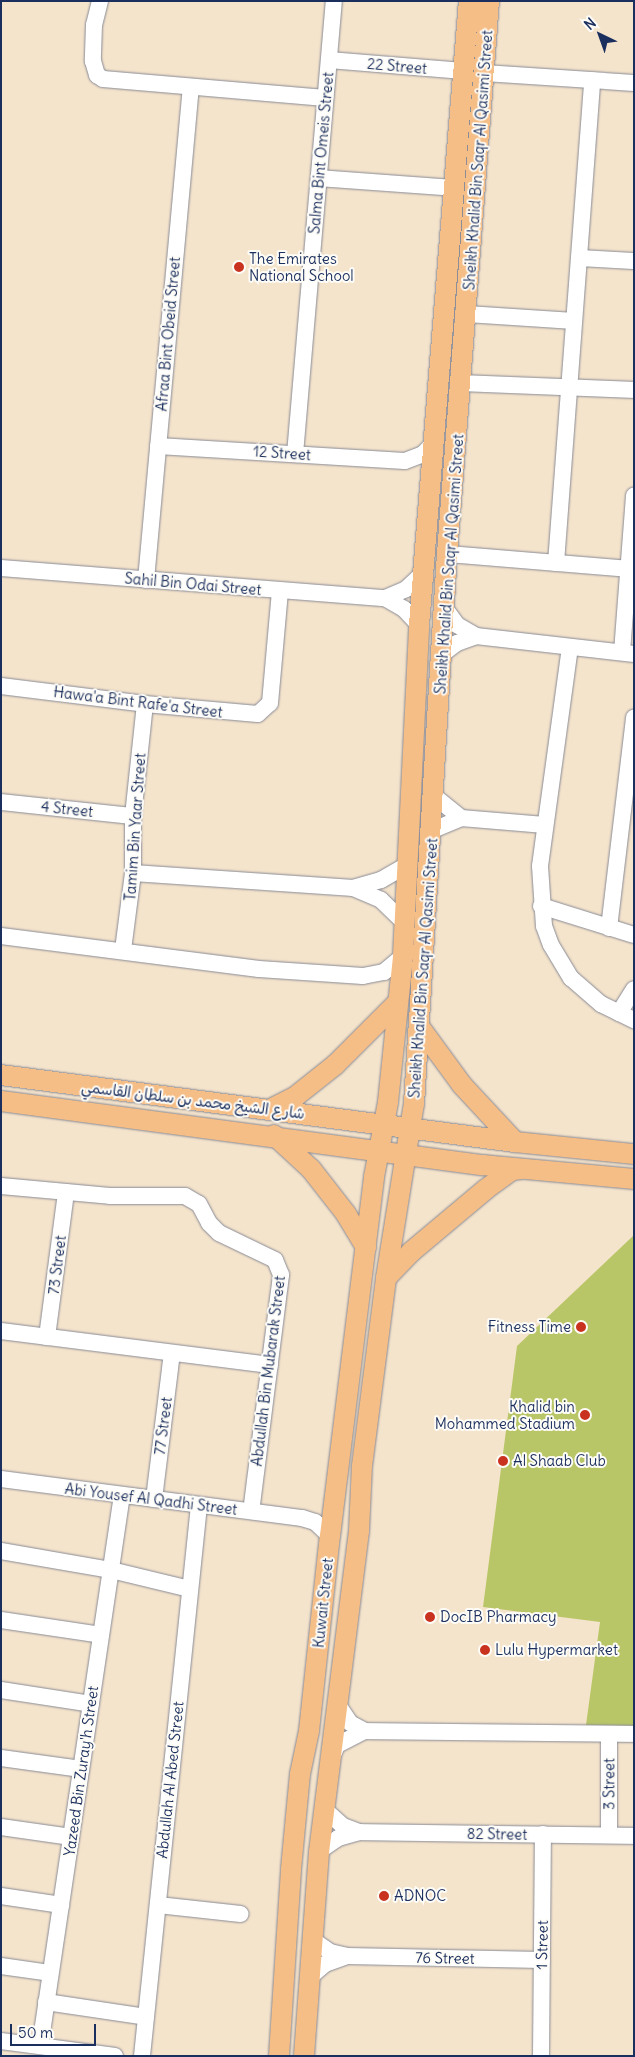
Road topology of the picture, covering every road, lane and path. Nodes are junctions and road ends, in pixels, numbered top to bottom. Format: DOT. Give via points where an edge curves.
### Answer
graph roads {
  1 [pos="100,1"];
  2 [pos="334,1"];
  3 [pos="469,1"];
  4 [pos="489,1"];
  5 [pos="329,60"];
  6 [pos="474,72"];
  7 [pos="592,80"];
  8 [pos="634,83"];
  9 [pos="191,88"];
  10 [pos="326,98"];
  11 [pos="318,178"];
  12 [pos="456,188"];
  13 [pos="579,258"];
  14 [pos="634,261"];
  15 [pos="467,314"];
  16 [pos="574,321"];
  17 [pos="441,377"];
  18 [pos="462,383"];
  19 [pos="569,387"];
  20 [pos="634,390"];
  21 [pos="460,413"];
  22 [pos="436,441"];
  23 [pos="158,446"];
  24 [pos="295,454"];
  25 [pos="405,461"];
  26 [pos="432,484"];
  27 [pos="634,495"];
  28 [pos="447,554"];
  29 [pos="556,563"];
  30 [pos="1,568"];
  31 [pos="628,569"];
  32 [pos="423,573"];
  33 [pos="146,580"];
  34 [pos="280,590"];
  35 [pos="385,598"];
  36 [pos="444,608"];
  37 [pos="419,625"];
  38 [pos="476,636"];
  39 [pos="570,647"];
  40 [pos="628,653"];
  41 [pos="441,655"];
  42 [pos="1,686"];
  43 [pos="145,704"];
  44 [pos="634,717"];
  45 [pos="434,796"];
  46 [pos="1,802"];
  47 [pos="133,816"];
  48 [pos="461,818"];
  49 [pos="545,825"];
  50 [pos="433,830"];
  51 [pos="407,865"];
  52 [pos="133,873"];
  53 [pos="352,888"];
  54 [pos="541,906"];
  55 [pos="404,924"];
  56 [pos="609,928"];
  57 [pos="634,935"];
  58 [pos="1,936"];
  59 [pos="123,950"];
  60 [pos="403,956"];
  61 [pos="634,989"];
  62 [pos="398,1002"];
  63 [pos="626,1016"];
  64 [pos="421,1029"];
  65 [pos="1,1075"];
  66 [pos="1,1101"];
  67 [pos="269,1110"];
  68 [pos="385,1123"];
  69 [pos="411,1126"];
  70 [pos="274,1136"];
  71 [pos="515,1142"];
  72 [pos="380,1150"];
  73 [pos="634,1154"];
  74 [pos="408,1155"];
  75 [pos="525,1169"];
  76 [pos="634,1179"];
  77 [pos="1,1186"];
  78 [pos="66,1192"];
  79 [pos="366,1247"];
  80 [pos="386,1278"];
  81 [pos="1,1332"];
  82 [pos="47,1337"];
  83 [pos="172,1353"];
  84 [pos="270,1365"];
  85 [pos="1,1479"];
  86 [pos="122,1495"];
  87 [pos="154,1499"];
  88 [pos="334,1501"];
  89 [pos="199,1505"];
  90 [pos="251,1512"];
  91 [pos="302,1518"];
  92 [pos="330,1536"];
  93 [pos="1,1552"];
  94 [pos="111,1570"];
  95 [pos="190,1589"];
  96 [pos="1,1620"];
  97 [pos="101,1636"];
  98 [pos="1,1690"];
  99 [pos="336,1702"];
  100 [pos="91,1704"];
  101 [pos="365,1731"];
  102 [pos="609,1734"];
  103 [pos="634,1734"];
  104 [pos="333,1755"];
  105 [pos="1,1758"];
  106 [pos="81,1769"];
  107 [pos="324,1809"];
  108 [pos="1,1827"];
  109 [pos="359,1832"];
  110 [pos="543,1834"];
  111 [pos="609,1835"];
  112 [pos="634,1836"];
  113 [pos="71,1838"];
  114 [pos="320,1851"];
  115 [pos="1,1896"];
  116 [pos="61,1905"];
  117 [pos="158,1905"];
  118 [pos="241,1914"];
  119 [pos="313,1940"];
  120 [pos="347,1956"];
  121 [pos="542,1960"];
  122 [pos="1,1966"];
  123 [pos="50,1973"];
  124 [pos="310,1977"];
  125 [pos="46,2002"];
  126 [pos="280,2013"];
  127 [pos="146,2017"];
  128 [pos="1,2041"];
  129 [pos="40,2046"];
  130 [pos="277,2054"];
  131 [pos="115,2056"];
  132 [pos="142,2056"];
  133 [pos="303,2056"];
  134 [pos="541,2056"];
  1 -- 9 [label="street" via="92,43 97,74 110,81"];
  2 -- 5 [label="street, Salma Bint Omeis Street"];
  3 -- 6 [label="main road, Sheikh Khalid Bin Saqr Al Qasimi Street"];
  4 -- 6 [label="main road, Sheikh Khalid Bin Saqr Al Qasimi Street"];
  5 -- 6 [label="street, 22 Street"];
  5 -- 10 [label="street, Salma Bint Omeis Street"];
  6 -- 7 [label="street, 22 Street"];
  6 -- 12 [label="main road, Sheikh Khalid Bin Saqr Al Qasimi Street"];
  6 -- 15 [label="main road, Sheikh Khalid Bin Saqr Al Qasimi Street"];
  7 -- 8 [label="street, 22 Street"];
  7 -- 13 [label="street"];
  9 -- 10 [label="street"];
  9 -- 23 [label="street, Afraa Bint Obeid Street"];
  10 -- 11 [label="street, Salma Bint Omeis Street"];
  11 -- 12 [label="street"];
  11 -- 24 [label="street, Salma Bint Omeis Street"];
  12 -- 17 [label="main road, Sheikh Khalid Bin Saqr Al Qasimi Street"];
  13 -- 14 [label="street"];
  13 -- 16 [label="street"];
  15 -- 16 [label="street"];
  15 -- 18 [label="main road, Sheikh Khalid Bin Saqr Al Qasimi Street"];
  16 -- 19 [label="street"];
  17 -- 21 [label="main road" via="446,414 453,419"];
  17 -- 22 [label="main road, Sheikh Khalid Bin Saqr Al Qasimi Street"];
  18 -- 19 [label="street"];
  18 -- 21 [label="main road, Sheikh Khalid Bin Saqr Al Qasimi Street"];
  19 -- 20 [label="street"];
  19 -- 29 [label="street"];
  21 -- 28 [label="main road, Sheikh Khalid Bin Saqr Al Qasimi Street"];
  22 -- 25 [label="street" via="423,454"];
  22 -- 26 [label="main road, Sheikh Khalid Bin Saqr Al Qasimi Street"];
  23 -- 24 [label="street, 12 Street"];
  23 -- 33 [label="street, Afraa Bint Obeid Street"];
  24 -- 25 [label="street, 12 Street"];
  25 -- 26 [label="street"];
  26 -- 32 [label="main road, Sheikh Khalid Bin Saqr Al Qasimi Street"];
  27 -- 31 [label="street"];
  28 -- 29 [label="street"];
  28 -- 36 [label="main road, Sheikh Khalid Bin Saqr Al Qasimi Street"];
  29 -- 31 [label="street"];
  30 -- 33 [label="street, Sahil Bin Odai Street"];
  31 -- 40 [label="street"];
  32 -- 35 [label="street, Sahil Bin Odai Street" via="406,589"];
  32 -- 37 [label="main road, Sheikh Khalid Bin Saqr Al Qasimi Street"];
  33 -- 34 [label="street, Sahil Bin Odai Street"];
  34 -- 35 [label="street, Sahil Bin Odai Street"];
  34 -- 43 [label="street, Hawa'a Bint Rafe'a Street" via="270,704 263,712 249,715"];
  35 -- 37 [label="street, Sahil Bin Odai Street" via="404,609"];
  36 -- 38 [label="street" via="457,625"];
  36 -- 41 [label="main road, Sheikh Khalid Bin Saqr Al Qasimi Street"];
  37 -- 51 [label="main road, Sheikh Khalid Bin Saqr Al Qasimi Street"];
  38 -- 39 [label="street"];
  38 -- 41 [label="street" via="457,643"];
  39 -- 40 [label="street"];
  39 -- 49 [label="street"];
  41 -- 45 [label="main road, Sheikh Khalid Bin Saqr Al Qasimi Street"];
  42 -- 43 [label="street, Hawa'a Bint Rafe'a Street"];
  43 -- 47 [label="street, Tamim Bin Yaar Street"];
  44 -- 56 [label="street"];
  45 -- 48 [label="street"];
  45 -- 50 [label="main road, Sheikh Khalid Bin Saqr Al Qasimi Street"];
  46 -- 47 [label="street, 4 Street"];
  47 -- 52 [label="street, Tamim Bin Yaar Street"];
  48 -- 49 [label="street"];
  48 -- 50 [label="street"];
  49 -- 54 [label="street" via="540,866"];
  50 -- 64 [label="main road, Sheikh Khalid Bin Saqr Al Qasimi Street"];
  51 -- 53 [label="street" via="381,880"];
  51 -- 55 [label="main road, Sheikh Khalid Bin Saqr Al Qasimi Street"];
  52 -- 53 [label="street"];
  52 -- 59 [label="street, Tamim Bin Yaar Street"];
  53 -- 55 [label="street" via="381,900"];
  54 -- 56 [label="street"];
  54 -- 63 [label="street" via="551,945 566,970 585,992"];
  55 -- 60 [label="main road, Sheikh Khalid Bin Saqr Al Qasimi Street"];
  56 -- 57 [label="street"];
  58 -- 59 [label="street"];
  59 -- 60 [label="street" via="260,969 364,976 384,972"];
  60 -- 62 [label="main road, Sheikh Khalid Bin Saqr Al Qasimi Street"];
  61 -- 63 [label="street"];
  62 -- 67 [label="main road" via="366,1037 306,1089"];
  62 -- 68 [label="main road, Sheikh Khalid Bin Saqr Al Qasimi Street"];
  64 -- 69 [label="main road, Sheikh Khalid Bin Saqr Al Qasimi Street"];
  64 -- 71 [label="main road" via="462,1085"];
  65 -- 67 [label="main road, شارع الشيخ محمد بن سلطان القاسمي"];
  66 -- 70 [label="main road, شارع الشيخ محمد بن سلطان القاسمي"];
  67 -- 68 [label="main road, شارع الشيخ محمد بن سلطان القاسمي"];
  68 -- 69 [label="main road, شارع الشيخ محمد بن سلطان القاسمي"];
  68 -- 72 [label="main road, Sheikh Khalid Bin Saqr Al Qasimi Street"];
  69 -- 71 [label="main road"];
  69 -- 74 [label="main road, Sheikh Khalid Bin Saqr Al Qasimi Street"];
  70 -- 72 [label="main road, شارع الشيخ محمد بن سلطان القاسمي"];
  70 -- 79 [label="main road" via="299,1157 329,1191"];
  71 -- 73 [label="main road"];
  72 -- 74 [label="main road, شارع الشيخ محمد بن سلطان القاسمي"];
  72 -- 79 [label="main road, Kuwait Street"];
  74 -- 75 [label="main road"];
  74 -- 80 [label="main road, Kuwait Street"];
  75 -- 76 [label="main road"];
  75 -- 80 [label="main road" via="512,1170 499,1179 411,1252"];
  77 -- 78 [label="street, Abdullah Bin Mubarak Street"];
  78 -- 82 [label="street, 73 Street"];
  78 -- 84 [label="street, Abdullah Bin Mubarak Street" via="185,1196 199,1204 209,1223 219,1233 275,1260 281,1276"];
  79 -- 88 [label="main road, Kuwait Street"];
  80 -- 99 [label="main road, Kuwait Street"];
  81 -- 82 [label="street"];
  82 -- 83 [label="street"];
  83 -- 84 [label="street"];
  83 -- 87 [label="street, 77 Street"];
  84 -- 90 [label="street, Abdullah Bin Mubarak Street"];
  85 -- 86 [label="street, Abi Yousef Al Qadhi Street"];
  86 -- 87 [label="street, Abi Yousef Al Qadhi Street"];
  86 -- 94 [label="street, Yazeed Bin Zuray'h Street"];
  87 -- 89 [label="street, Abi Yousef Al Qadhi Street"];
  88 -- 91 [label="street"];
  88 -- 92 [label="main road, Kuwait Street"];
  89 -- 90 [label="street, Abi Yousef Al Qadhi Street"];
  89 -- 95 [label="street, Abdullah Al Abed Street"];
  90 -- 91 [label="street, Abi Yousef Al Qadhi Street"];
  91 -- 92 [label="street, Abi Yousef Al Qadhi Street" via="315,1522"];
  92 -- 126 [label="main road, Kuwait Street" via="310,1731 295,1821"];
  93 -- 94 [label="street"];
  94 -- 95 [label="street"];
  94 -- 97 [label="street, Yazeed Bin Zuray'h Street"];
  95 -- 117 [label="street, Abdullah Al Abed Street"];
  96 -- 97 [label="street"];
  97 -- 100 [label="street, Yazeed Bin Zuray'h Street"];
  98 -- 100 [label="street"];
  99 -- 101 [label="street" via="344,1717"];
  99 -- 104 [label="main road, Kuwait Street"];
  100 -- 106 [label="street, Yazeed Bin Zuray'h Street"];
  101 -- 102 [label="street"];
  101 -- 104 [label="street" via="336,1745"];
  102 -- 103 [label="street"];
  102 -- 111 [label="street, 3 Street"];
  104 -- 107 [label="main road, Kuwait Street"];
  105 -- 106 [label="street"];
  106 -- 113 [label="street, Yazeed Bin Zuray'h Street"];
  107 -- 109 [label="street, 82 Street" via="343,1826"];
  107 -- 114 [label="main road, Kuwait Street"];
  108 -- 113 [label="street"];
  109 -- 110 [label="street, 82 Street"];
  109 -- 114 [label="street, 82 Street" via="338,1838"];
  110 -- 111 [label="street, 82 Street"];
  110 -- 121 [label="street, 1 Street"];
  111 -- 112 [label="street, 82 Street"];
  113 -- 116 [label="street, Yazeed Bin Zuray'h Street"];
  114 -- 119 [label="main road, Kuwait Street"];
  115 -- 116 [label="street"];
  116 -- 123 [label="street, Yazeed Bin Zuray'h Street"];
  117 -- 118 [label="street"];
  117 -- 127 [label="street, Abdullah Al Abed Street"];
  119 -- 120 [label="street, 76 Street" via="324,1949"];
  119 -- 124 [label="main road, Kuwait Street"];
  120 -- 121 [label="street, 76 Street"];
  120 -- 124 [label="street, 76 Street" via="325,1964"];
  121 -- 134 [label="street, 1 Street"];
  122 -- 123 [label="street"];
  123 -- 125 [label="street, Yazeed Bin Zuray'h Street"];
  124 -- 133 [label="main road, Kuwait Street"];
  125 -- 127 [label="street"];
  125 -- 129 [label="street, Yazeed Bin Zuray'h Street"];
  126 -- 130 [label="main road, Kuwait Street"];
  126 -- 133 [label="main road" via="286,2008 294,2011"];
  127 -- 132 [label="street, Abdullah Al Abed Street"];
  128 -- 129 [label="street"];
  129 -- 131 [label="street"];
}
